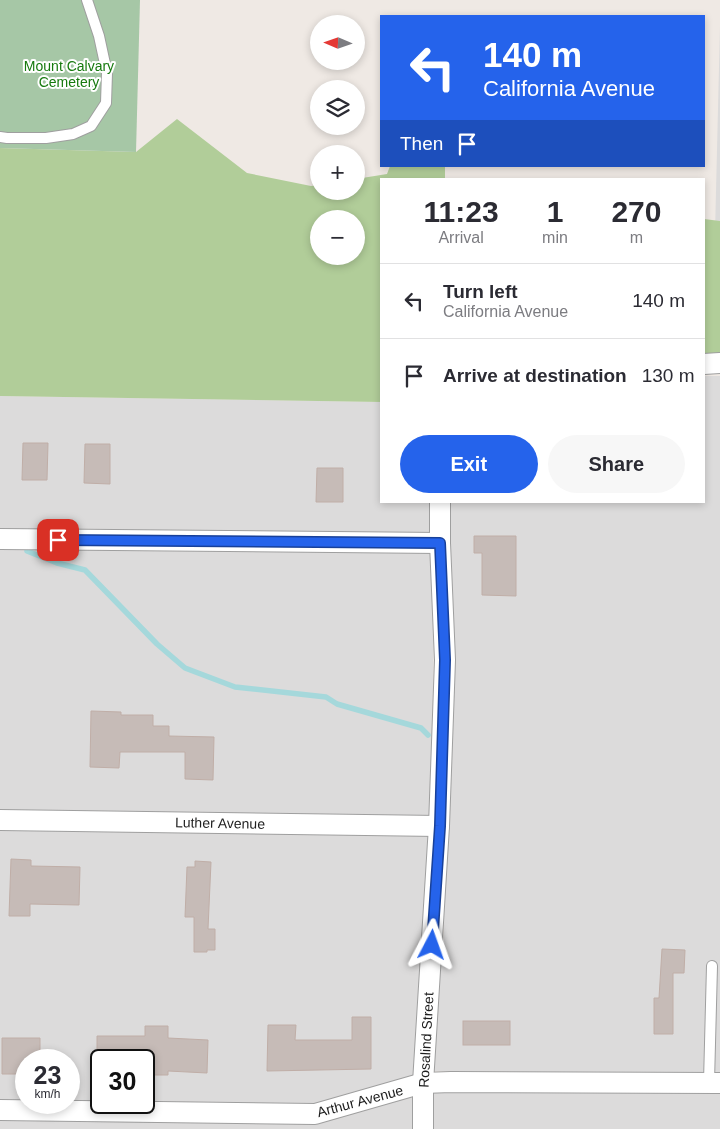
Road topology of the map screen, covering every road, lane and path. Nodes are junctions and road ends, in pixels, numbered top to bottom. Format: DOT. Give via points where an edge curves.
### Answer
graph roads {
  1 [pos="87,0"];
  2 [pos="0,137"];
  3 [pos="720,363"];
  4 [pos="705,364"];
  5 [pos="440,503"];
  6 [pos="0,539"];
  7 [pos="440,543"];
  8 [pos="0,820"];
  9 [pos="440,826"];
  10 [pos="712,966"];
  11 [pos="714,1083"];
  12 [pos="423,1084"];
  13 [pos="0,1110"];
  14 [pos="423,1129"];
  1 -- 2 [label="lane" via="107,73 106,103 91,126 73,134 46,138"];
  3 -- 4 [label="street"];
  5 -- 7 [label="street, Rosalind Street"];
  6 -- 7 [label="street"];
  7 -- 9 [label="street, Rosalind Street" via="445,660"];
  8 -- 9 [label="street, Luther Avenue"];
  9 -- 12 [label="street, Rosalind Street"];
  10 -- 11 [label="lane"];
  11 -- 12 [label="street, Arthur Avenue"];
  12 -- 13 [label="street, Arthur Avenue" via="315,1114"];
  12 -- 14 [label="street, Rosalind Street"];
}
